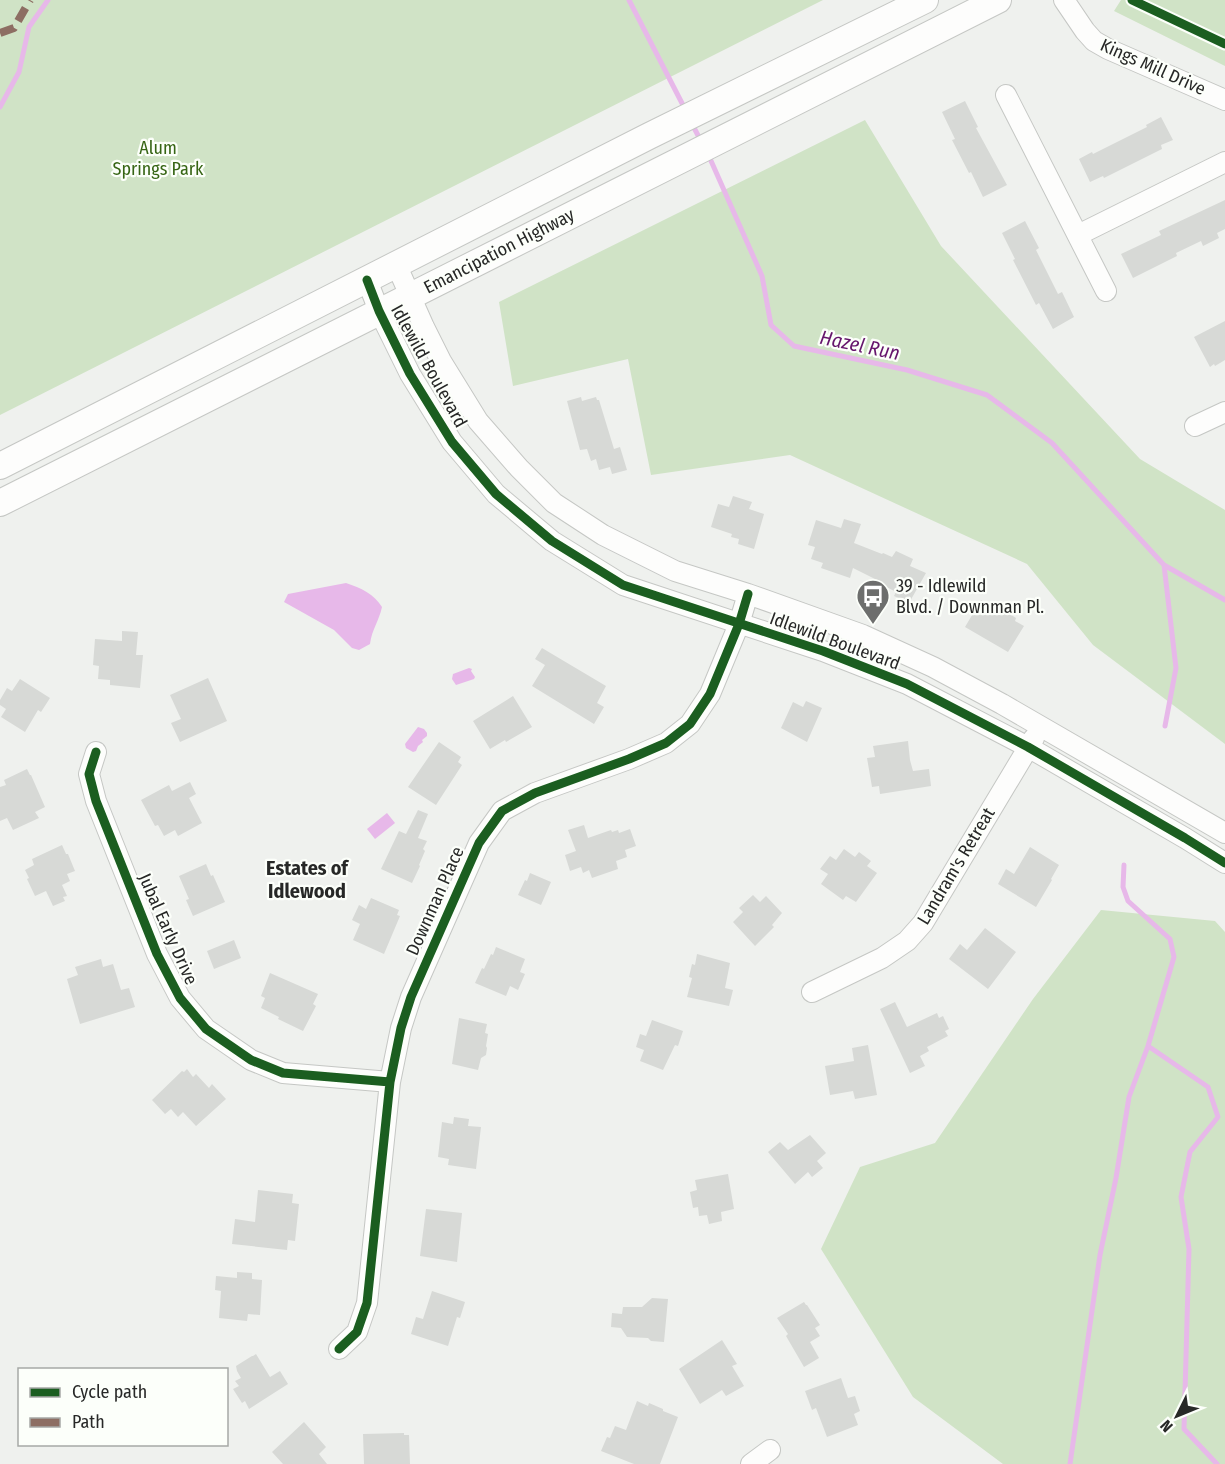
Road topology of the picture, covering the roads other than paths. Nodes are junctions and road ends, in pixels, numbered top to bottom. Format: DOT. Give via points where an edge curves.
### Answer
graph roads {
  1 [pos="925,0"];
  2 [pos="998,0"];
  3 [pos="1064,0"];
  4 [pos="1006,95"];
  5 [pos="1225,100"];
  6 [pos="1225,162"];
  7 [pos="1078,235"];
  8 [pos="396,264"];
  9 [pos="367,280"];
  10 [pos="1106,291"];
  11 [pos="410,296"];
  12 [pos="379,311"];
  13 [pos="1225,412"];
  14 [pos="1195,426"];
  15 [pos="0,466"];
  16 [pos="0,503"];
  17 [pos="748,594"];
  18 [pos="739,624"];
  19 [pos="1040,728"];
  20 [pos="1028,747"];
  21 [pos="96,752"];
  22 [pos="1225,833"];
  23 [pos="1225,863"];
  24 [pos="812,992"];
  25 [pos="390,1082"];
  26 [pos="339,1349"];
  27 [pos="770,1450"];
  28 [pos="751,1464"];
  1 -- 8 [label="main road, Emancipation Highway"];
  2 -- 11 [label="main road, Emancipation Highway"];
  3 -- 5 [label="street, Kings Mill Drive" via="1094,41"];
  4 -- 7 [label="street"];
  6 -- 7 [label="street"];
  7 -- 10 [label="street"];
  8 -- 9 [label="main road, Emancipation Highway"];
  8 -- 11 [label="street, Idlewild Boulevard"];
  9 -- 12 [label="street, Idlewild Boulevard"];
  9 -- 15 [label="main road, Emancipation Highway"];
  11 -- 12 [label="main road, Emancipation Highway"];
  11 -- 17 [label="street, Idlewild Boulevard" via="441,361 478,421 554,503 603,535 675,571"];
  12 -- 16 [label="main road, Emancipation Highway"];
  12 -- 18 [label="street, Idlewild Boulevard" via="410,374 452,442 496,494 552,542 623,585"];
  13 -- 14 [label="street"];
  17 -- 18 [label="street, Downman Place"];
  17 -- 19 [label="street, Idlewild Boulevard" via="863,635 933,667"];
  18 -- 20 [label="street, Idlewild Boulevard" via="907,684"];
  18 -- 25 [label="street, Downman Place" via="710,694 690,724 666,743 535,793 502,811 479,843 411,997"];
  19 -- 20 [label="street, Landram's Retreat"];
  19 -- 22 [label="street, Idlewild Boulevard"];
  20 -- 23 [label="street, Idlewild Boulevard"];
  20 -- 24 [label="street, Landram's Retreat" via="923,923 907,941 882,958"];
  21 -- 25 [label="street, Jubal Early Drive" via="89,774 100,812 158,954 180,998 206,1029 251,1060 283,1073"];
  25 -- 26 [label="street, Downman Place" via="367,1303 357,1332"];
  27 -- 28 [label="street"];
}
